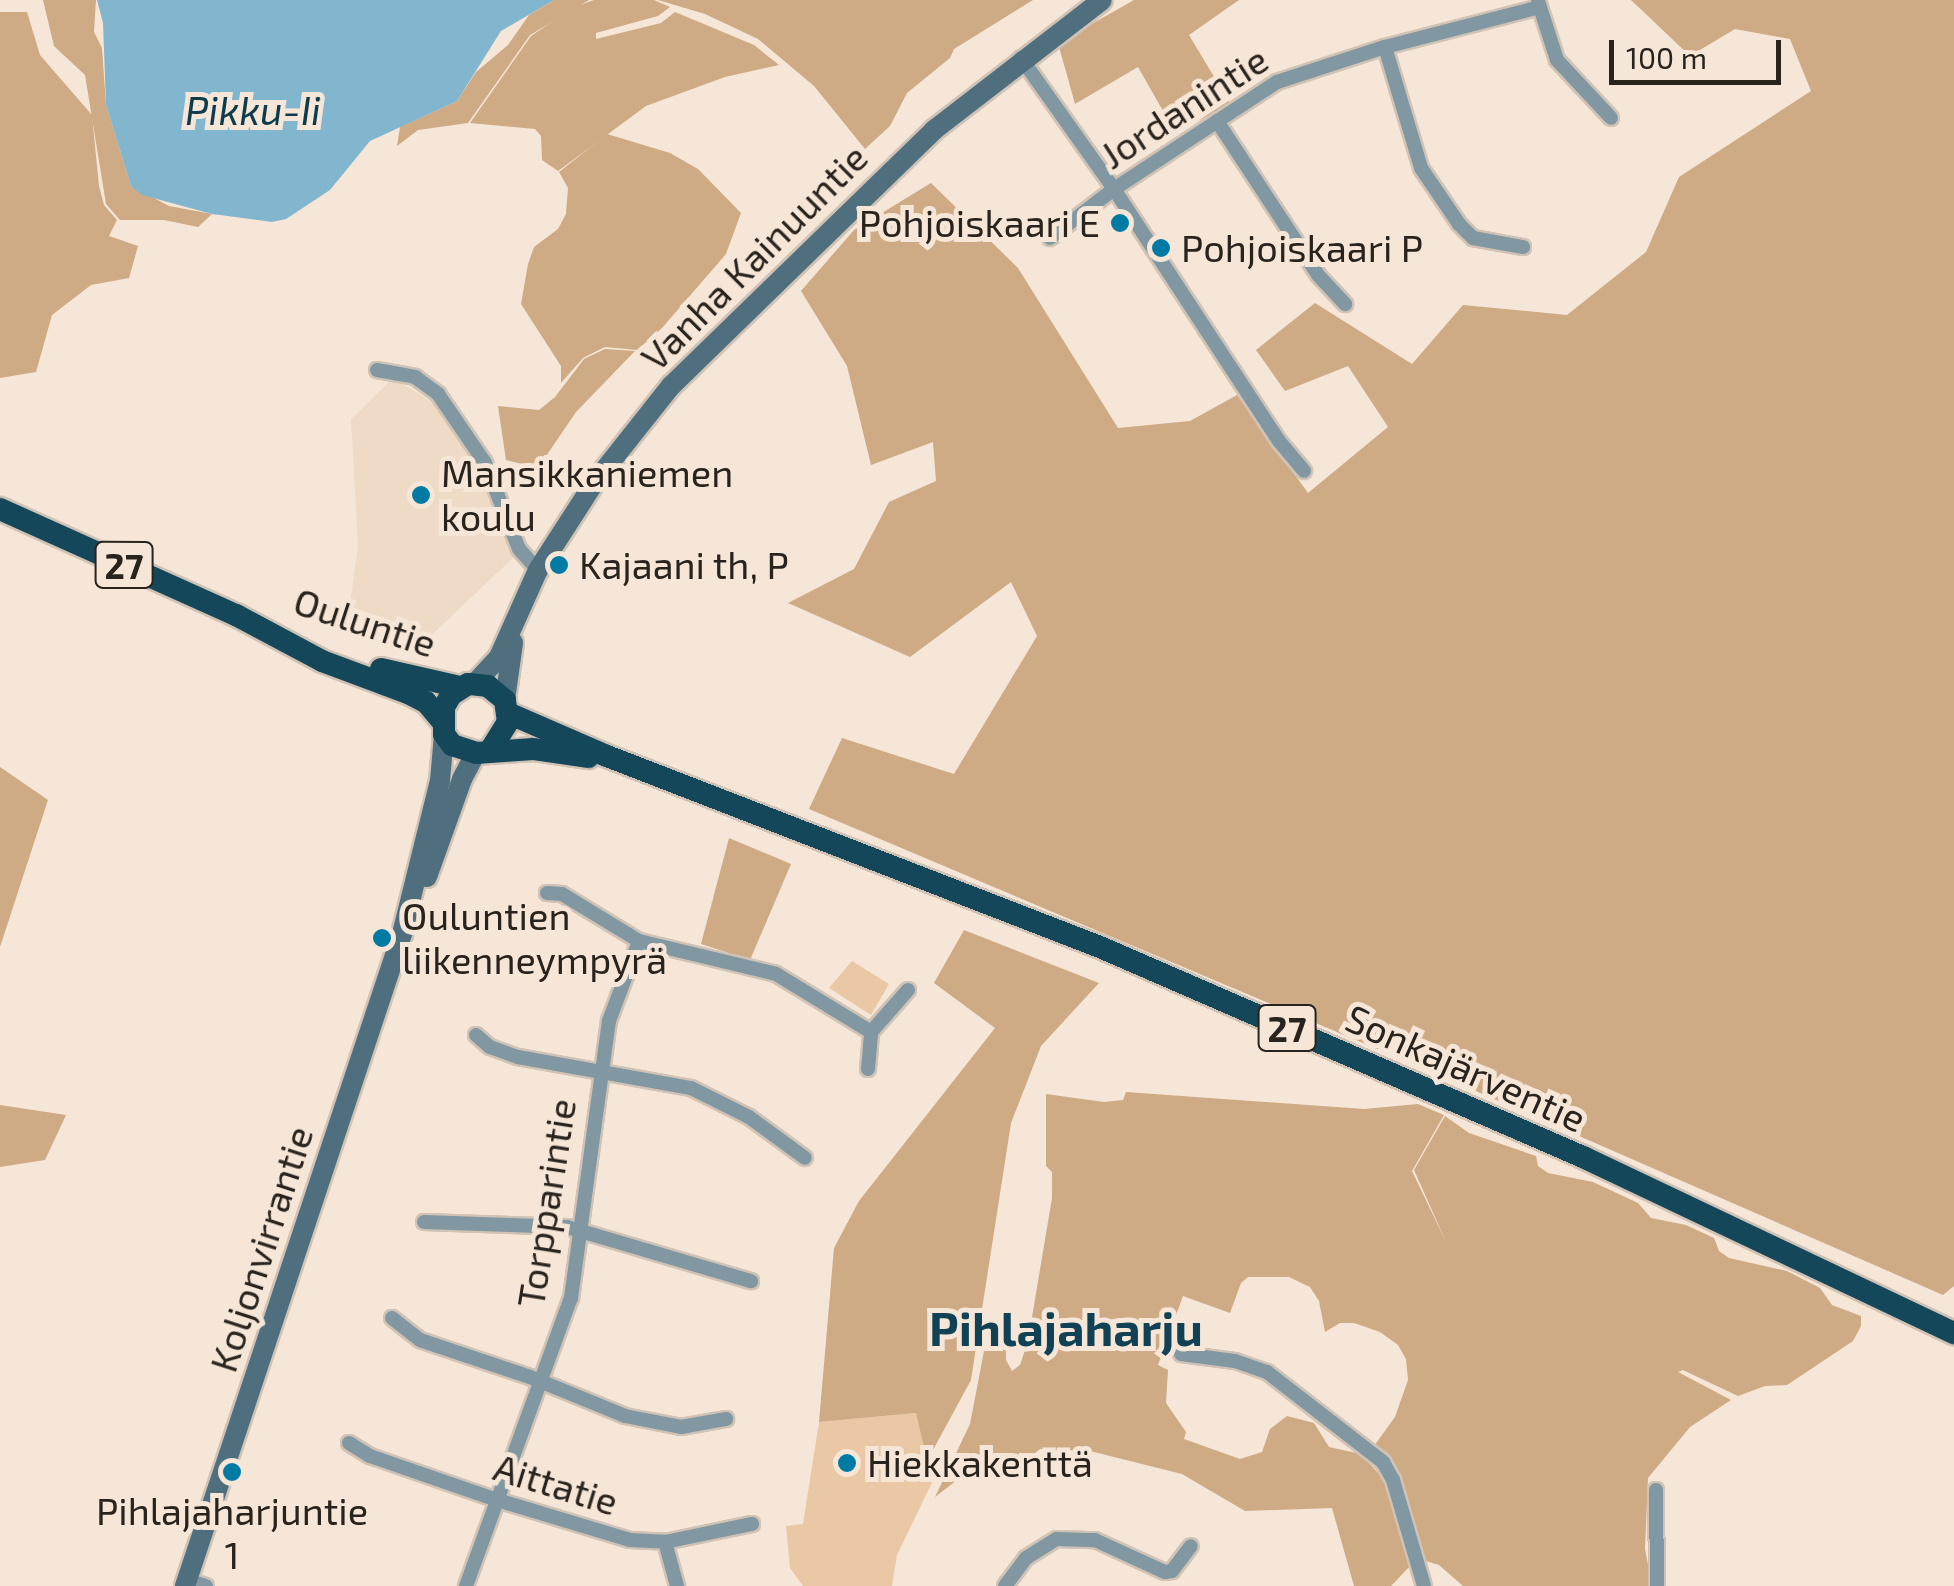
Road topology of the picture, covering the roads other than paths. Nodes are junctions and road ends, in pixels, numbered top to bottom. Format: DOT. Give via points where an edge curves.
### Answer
graph roads {
  1 [pos="1102,0"];
  2 [pos="1539,4"];
  3 [pos="1384,47"];
  4 [pos="1021,58"];
  5 [pos="1611,118"];
  6 [pos="1218,121"];
  7 [pos="1114,189"];
  8 [pos="1050,238"];
  9 [pos="1523,248"];
  10 [pos="1345,304"];
  11 [pos="377,370"];
  12 [pos="1304,471"];
  13 [pos="0,509"];
  14 [pos="538,570"];
  15 [pos="518,620"];
  16 [pos="248,621"];
  17 [pos="468,685"];
  18 [pos="507,706"];
  19 [pos="443,728"];
  20 [pos="484,751"];
  21 [pos="607,756"];
  22 [pos="547,893"];
  23 [pos="402,934"];
  24 [pos="639,941"];
  25 [pos="908,990"];
  26 [pos="871,1032"];
  27 [pos="476,1035"];
  28 [pos="868,1069"];
  29 [pos="599,1072"];
  30 [pos="805,1158"];
  31 [pos="424,1222"];
  32 [pos="580,1229"];
  33 [pos="752,1280"];
  34 [pos="392,1318"];
  35 [pos="1954,1333"];
  36 [pos="1181,1354"];
  37 [pos="542,1382"];
  38 [pos="726,1419"];
  39 [pos="349,1444"];
  40 [pos="1656,1490"];
  41 [pos="494,1499"];
  42 [pos="752,1524"];
  43 [pos="664,1542"];
  44 [pos="1191,1546"];
  45 [pos="193,1584"];
  46 [pos="466,1586"];
  47 [pos="677,1586"];
  48 [pos="1006,1586"];
  49 [pos="1424,1586"];
  50 [pos="1656,1586"];
  1 -- 4 [label="main road, Vanha Kainuuntie"];
  2 -- 3 [label="street, Jordanintie"];
  2 -- 5 [label="street" via="1557,60"];
  3 -- 6 [label="street, Jordanintie" via="1287,78"];
  3 -- 9 [label="street" via="1421,168 1459,224 1473,238"];
  4 -- 7 [label="street"];
  4 -- 14 [label="main road, Vanha Kainuuntie" via="898,163 671,386 616,451"];
  6 -- 7 [label="street, Jordanintie"];
  6 -- 10 [label="street" via="1318,276"];
  7 -- 8 [label="street, Jordanintie"];
  7 -- 12 [label="street"];
  11 -- 14 [label="street" via="415,377 464,426 519,549"];
  13 -- 16 [label="highway, Ouluntie / 27"];
  14 -- 15 [label="main road, Vanha Kainuuntie"];
  15 -- 17 [label="main road, Vanha Kainuuntie" via="487,675"];
  15 -- 18 [label="main road, Vanha Kainuuntie"];
  16 -- 17 [label="highway, Ouluntie / 27" via="370,666"];
  16 -- 19 [label="highway, Ouluntie / 27" via="322,661 426,702"];
  17 -- 18 [label="highway"];
  17 -- 19 [label="highway" via="444,707"];
  18 -- 20 [label="highway" via="505,733"];
  18 -- 21 [label="highway, Sonkajärventie / 27"];
  19 -- 20 [label="highway" via="452,745"];
  19 -- 23 [label="main road, Koljonvirrantie" via="440,781"];
  20 -- 21 [label="highway, Sonkajärventie / 27"];
  20 -- 23 [label="main road, Koljonvirrantie"];
  21 -- 35 [label="highway, Sonkajärventie / 27" via="1100,947 1583,1157"];
  22 -- 24 [label="street" via="562,894"];
  23 -- 45 [label="main road, Koljonvirrantie"];
  24 -- 26 [label="street" via="776,974"];
  24 -- 29 [label="street, Torpparintie" via="616,992"];
  25 -- 26 [label="street"];
  26 -- 28 [label="street"];
  27 -- 29 [label="street" via="518,1057"];
  29 -- 30 [label="street" via="711,1096"];
  29 -- 32 [label="street, Torpparintie"];
  31 -- 32 [label="street"];
  32 -- 33 [label="street"];
  32 -- 37 [label="street, Torpparintie" via="571,1298"];
  34 -- 37 [label="street" via="420,1340"];
  36 -- 49 [label="street" via="1267,1372 1383,1462"];
  37 -- 38 [label="street" via="648,1423 696,1426"];
  37 -- 41 [label="street, Torpparintie"];
  39 -- 41 [label="street, Aittatie"];
  40 -- 50 [label="street"];
  41 -- 43 [label="street, Aittatie" via="608,1536"];
  41 -- 46 [label="street, Torpparintie"];
  42 -- 43 [label="street, Aittatie"];
  43 -- 47 [label="street"];
  44 -- 48 [label="street" via="1166,1572 1095,1540 1057,1539 1026,1558"];
}
